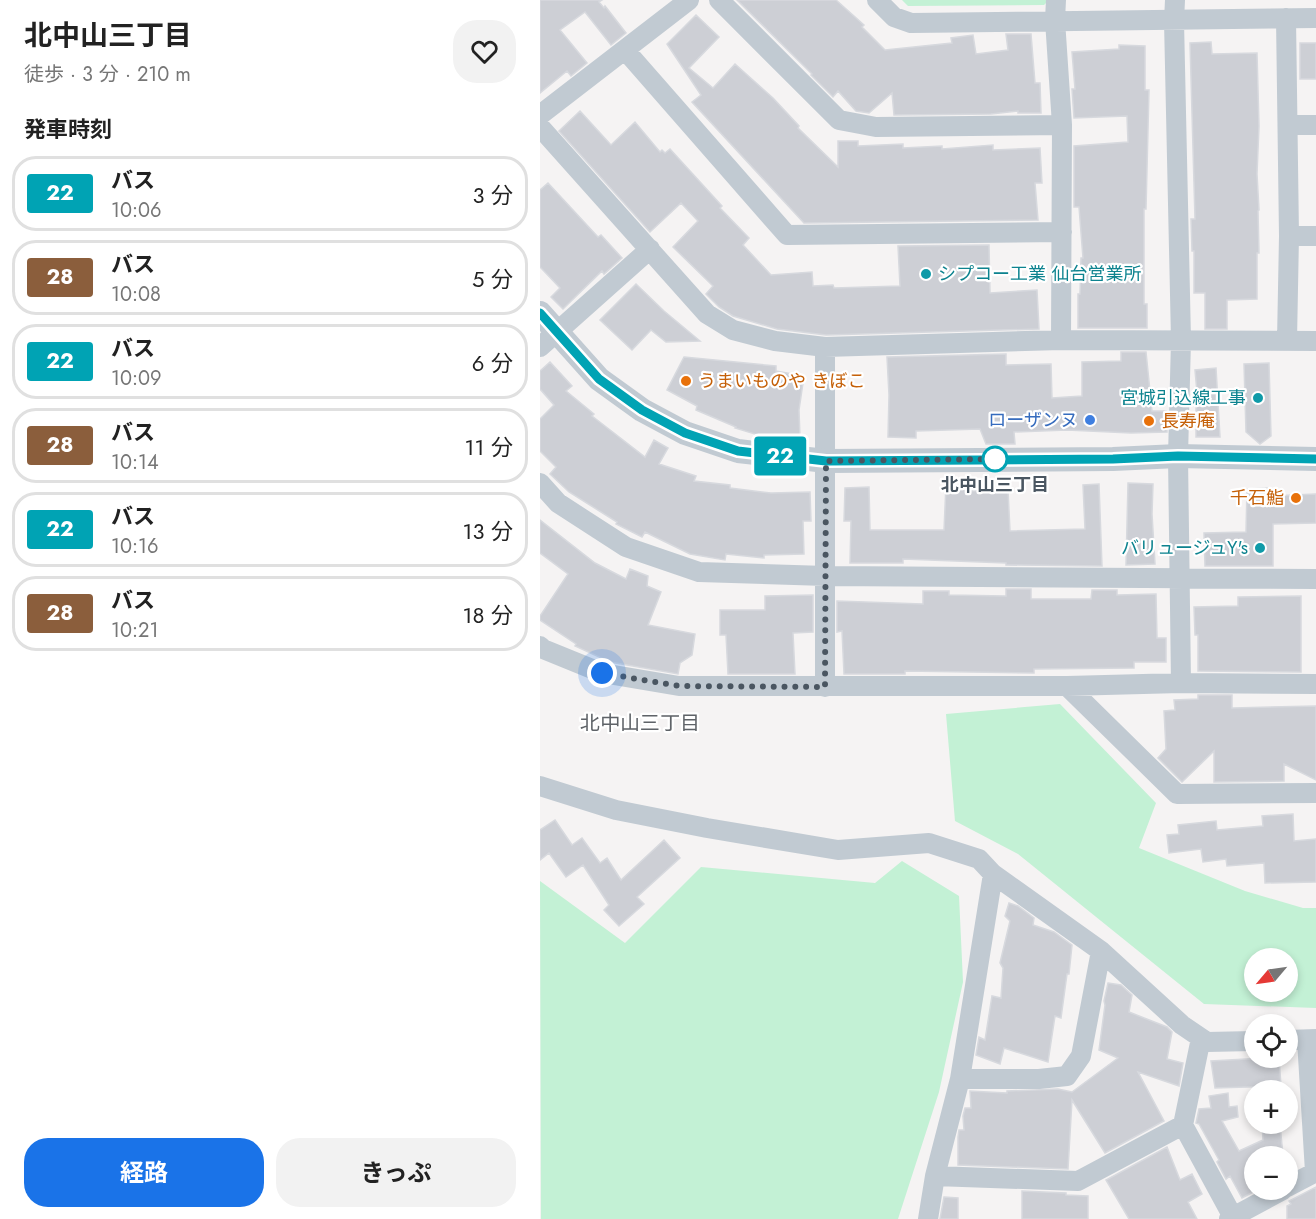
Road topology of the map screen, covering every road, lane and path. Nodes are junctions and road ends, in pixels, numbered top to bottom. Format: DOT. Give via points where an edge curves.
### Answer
graph roads {
  1 [pos="689,0"];
  2 [pos="719,0"];
  3 [pos="877,0"];
  4 [pos="1056,0"];
  5 [pos="1175,0"];
  6 [pos="1286,18"];
  7 [pos="1316,18"];
  8 [pos="1055,20"];
  9 [pos="1174,21"];
  10 [pos="625,51"];
  11 [pos="540,115"];
  12 [pos="1062,125"];
  13 [pos="1289,125"];
  14 [pos="1316,125"];
  15 [pos="540,127"];
  16 [pos="1062,232"];
  17 [pos="1289,236"];
  18 [pos="1316,236"];
  19 [pos="650,249"];
  20 [pos="540,313"];
  21 [pos="549,340"];
  22 [pos="1061,340"];
  23 [pos="1181,340"];
  24 [pos="1287,340"];
  25 [pos="1316,340"];
  26 [pos="825,347"];
  27 [pos="1178,456"];
  28 [pos="1316,459"];
  29 [pos="826,461"];
  30 [pos="540,483"];
  31 [pos="826,576"];
  32 [pos="1180,578"];
  33 [pos="1316,579"];
  34 [pos="540,646"];
  35 [pos="1181,683"];
  36 [pos="1316,684"];
  37 [pos="1067,686"];
  38 [pos="825,687"];
  39 [pos="540,786"];
  40 [pos="1316,793"];
  41 [pos="993,874"];
  42 [pos="1101,951"];
  43 [pos="1201,1038"];
  44 [pos="1312,1040"];
  45 [pos="1244,1041"];
  46 [pos="960,1079"];
  47 [pos="1183,1125"];
  48 [pos="1316,1172"];
  49 [pos="935,1176"];
  50 [pos="1298,1181"];
  51 [pos="1264,1200"];
  52 [pos="1232,1218"];
  53 [pos="928,1219"];
  1 -- 10 [label="street"];
  2 -- 12 [label="street" via="839,120 876,127"];
  3 -- 8 [label="street" via="894,17 911,23"];
  4 -- 8 [label="street"];
  5 -- 9 [label="street"];
  6 -- 7 [label="street"];
  6 -- 9 [label="street"];
  6 -- 13 [label="street"];
  8 -- 9 [label="street"];
  8 -- 12 [label="street"];
  9 -- 23 [label="street"];
  10 -- 11 [label="street"];
  10 -- 16 [label="street" via="787,235"];
  12 -- 16 [label="street"];
  13 -- 14 [label="street"];
  13 -- 17 [label="street"];
  15 -- 19 [label="street"];
  16 -- 22 [label="street"];
  17 -- 18 [label="street"];
  17 -- 24 [label="street"];
  19 -- 21 [label="street"];
  19 -- 26 [label="street" via="707,314 733,330 775,341"];
  20 -- 21 [label="street"];
  21 -- 29 [label="street" via="642,410 685,433 738,451"];
  22 -- 23 [label="street"];
  22 -- 26 [label="street"];
  23 -- 24 [label="street"];
  23 -- 27 [label="street"];
  24 -- 25 [label="street"];
  26 -- 29 [label="street"];
  27 -- 28 [label="street"];
  27 -- 29 [label="street"];
  27 -- 32 [label="street"];
  29 -- 31 [label="street"];
  30 -- 31 [label="street" via="558,503 627,547 699,572"];
  31 -- 32 [label="street"];
  31 -- 38 [label="street"];
  32 -- 33 [label="street"];
  32 -- 35 [label="street"];
  34 -- 38 [label="street" via="602,673 679,686"];
  35 -- 36 [label="street"];
  35 -- 37 [label="street"];
  37 -- 38 [label="street"];
  37 -- 40 [label="street" via="1177,794"];
  39 -- 41 [label="street" via="616,810 838,850 929,843 979,859"];
  41 -- 42 [label="street"];
  41 -- 46 [label="street"];
  42 -- 43 [label="street"];
  42 -- 46 [label="street" via="1081,1056 1067,1076"];
  43 -- 45 [label="street" via="1207,1042"];
  43 -- 47 [label="street"];
  44 -- 48 [label="street"];
  46 -- 49 [label="street"];
  47 -- 49 [label="street" via="1078,1181"];
  47 -- 52 [label="street"];
  48 -- 50 [label="street"];
  49 -- 53 [label="street"];
  51 -- 52 [label="street"];
}
